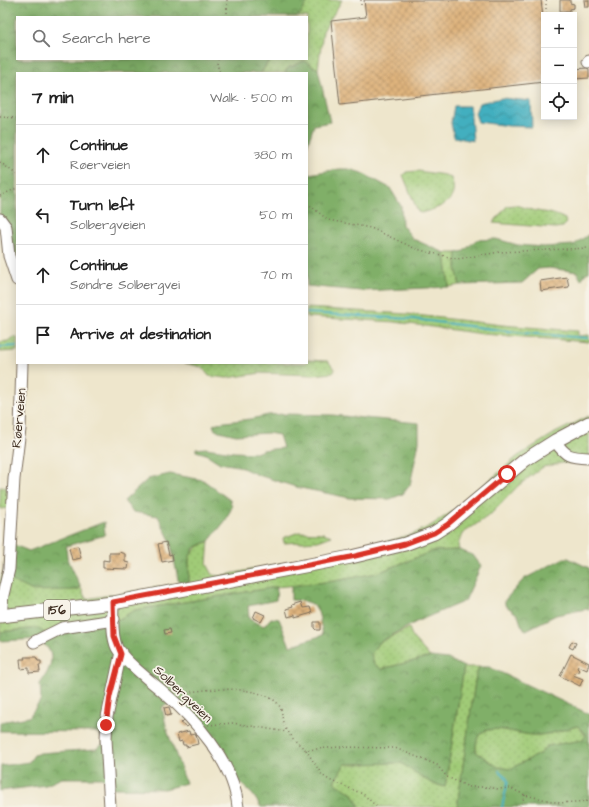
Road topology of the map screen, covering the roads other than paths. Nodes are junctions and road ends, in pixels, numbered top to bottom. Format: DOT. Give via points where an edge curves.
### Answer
graph roads {
  1 [pos="0,219"];
  2 [pos="16,277"];
  3 [pos="22,364"];
  4 [pos="589,423"];
  5 [pos="555,441"];
  6 [pos="589,458"];
  7 [pos="113,602"];
  8 [pos="1,616"];
  9 [pos="114,619"];
  10 [pos="34,642"];
  11 [pos="121,652"];
  12 [pos="110,807"];
  13 [pos="238,807"];
  1 -- 2 [label="street" via="6,227 9,256"];
  3 -- 8 [label="street, Røerveien" via="20,429 14,479 9,569"];
  4 -- 5 [label="main road, Røerveien / 156"];
  5 -- 6 [label="street" via="570,457"];
  5 -- 7 [label="main road, Røerveien / 156" via="525,460 448,524 415,541 372,552"];
  7 -- 8 [label="main road, Røerveien / 156"];
  7 -- 9 [label="street, Solbergveien"];
  9 -- 10 [label="street" via="62,628"];
  9 -- 11 [label="street, Solbergveien" via="115,640"];
  11 -- 12 [label="street" via="107,717"];
  11 -- 13 [label="street, Solbergveien" via="198,726 211,743 236,791"];
}
